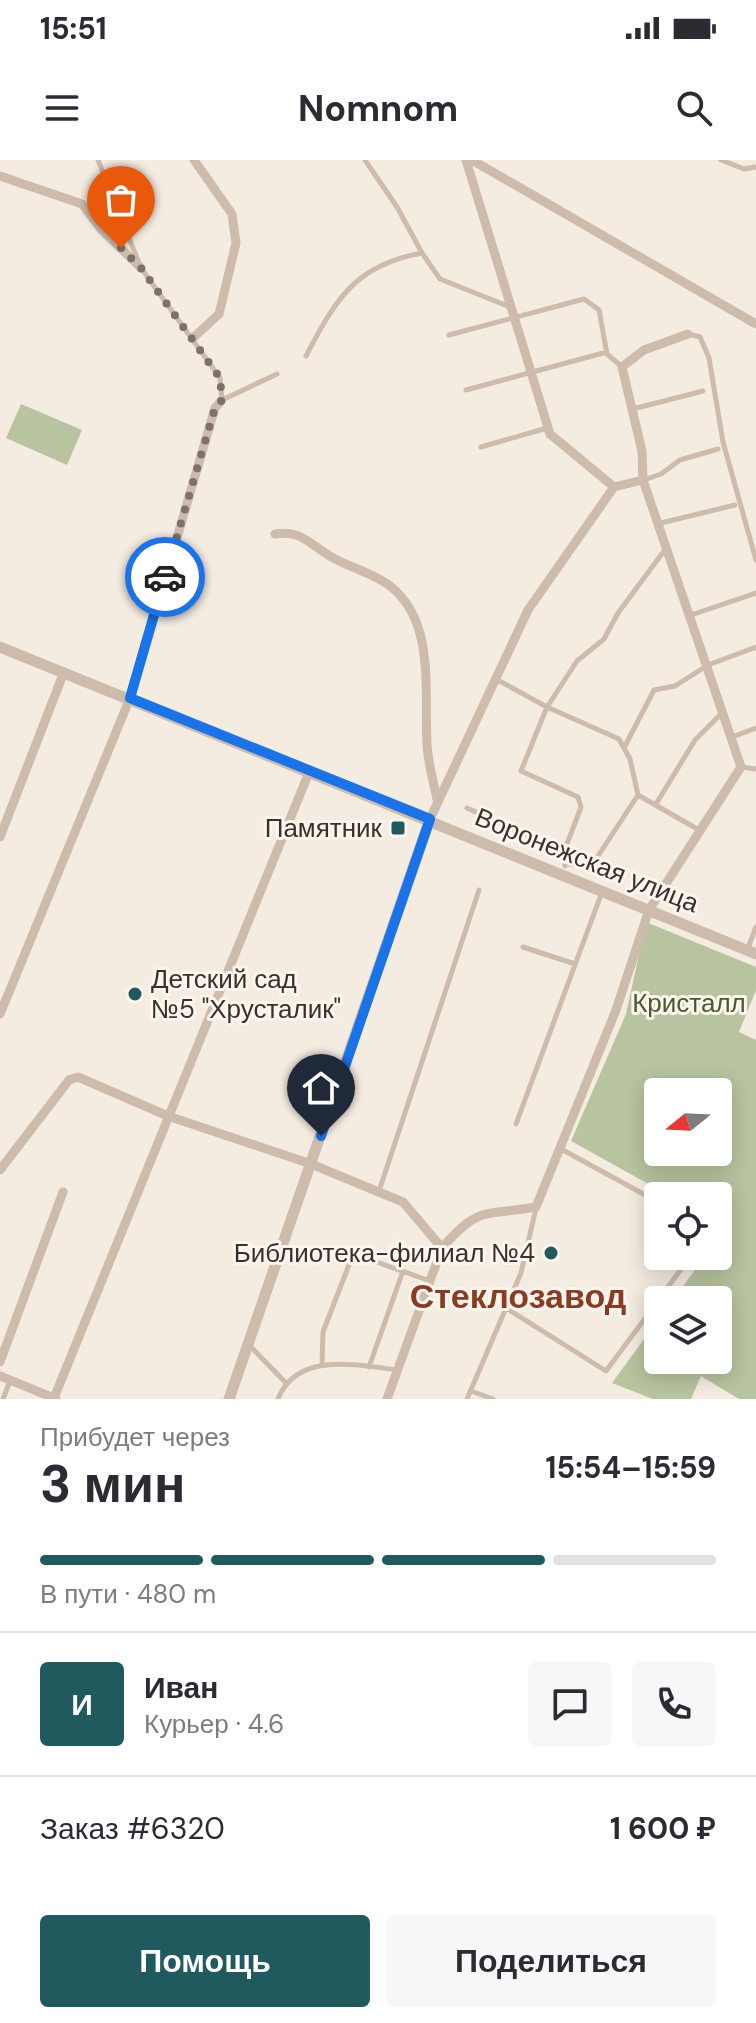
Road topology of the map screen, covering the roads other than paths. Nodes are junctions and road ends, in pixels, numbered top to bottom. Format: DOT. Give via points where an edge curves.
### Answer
graph roads {
  1 [pos="98,160"];
  2 [pos="194,160"];
  3 [pos="365,160"];
  4 [pos="466,160"];
  5 [pos="472,160"];
  6 [pos="721,160"];
  7 [pos="756,167"];
  8 [pos="0,176"];
  9 [pos="422,253"];
  10 [pos="141,268"];
  11 [pos="511,311"];
  12 [pos="756,324"];
  13 [pos="688,334"];
  14 [pos="449,335"];
  15 [pos="193,338"];
  16 [pos="607,352"];
  17 [pos="306,356"];
  18 [pos="622,367"];
  19 [pos="531,372"];
  20 [pos="277,374"];
  21 [pos="466,390"];
  22 [pos="703,391"];
  23 [pos="222,400"];
  24 [pos="632,409"];
  25 [pos="548,428"];
  26 [pos="481,447"];
  27 [pos="718,449"];
  28 [pos="643,480"];
  29 [pos="614,487"];
  30 [pos="735,505"];
  31 [pos="661,523"];
  32 [pos="275,534"];
  33 [pos="668,546"];
  34 [pos="756,560"];
  35 [pos="756,593"];
  36 [pos="691,615"];
  37 [pos="0,647"];
  38 [pos="756,647"];
  39 [pos="708,665"];
  40 [pos="64,672"];
  41 [pos="496,679"];
  42 [pos="130,698"];
  43 [pos="547,707"];
  44 [pos="723,712"];
  45 [pos="756,728"];
  46 [pos="732,737"];
  47 [pos="625,746"];
  48 [pos="741,767"];
  49 [pos="756,769"];
  50 [pos="310,770"];
  51 [pos="638,795"];
  52 [pos="437,799"];
  53 [pos="656,804"];
  54 [pos="467,808"];
  55 [pos="430,819"];
  56 [pos="699,830"];
  57 [pos="0,837"];
  58 [pos="564,852"];
  59 [pos="564,869"];
  60 [pos="479,890"];
  61 [pos="602,891"];
  62 [pos="649,910"];
  63 [pos="756,927"];
  64 [pos="523,947"];
  65 [pos="751,952"];
  66 [pos="575,964"];
  67 [pos="0,1014"];
  68 [pos="168,1116"];
  69 [pos="516,1124"];
  70 [pos="560,1148"];
  71 [pos="311,1164"];
  72 [pos="0,1170"];
  73 [pos="63,1192"];
  74 [pos="378,1192"];
  75 [pos="644,1194"];
  76 [pos="536,1207"];
  77 [pos="442,1248"];
  78 [pos="403,1271"];
  79 [pos="430,1281"];
  80 [pos="506,1308"];
  81 [pos="644,1319"];
  82 [pos="248,1344"];
  83 [pos="0,1362"];
  84 [pos="322,1365"];
  85 [pos="369,1367"];
  86 [pos="397,1370"];
  87 [pos="0,1376"];
  88 [pos="10,1380"];
  89 [pos="287,1384"];
  90 [pos="471,1391"];
  91 [pos="3,1399"];
  92 [pos="55,1399"];
  93 [pos="229,1399"];
  94 [pos="278,1399"];
  95 [pos="387,1399"];
  96 [pos="467,1399"];
  97 [pos="493,1399"];
  1 -- 10 [label="lane"];
  2 -- 15 [label="street" via="232,214 236,243 219,314"];
  3 -- 9 [label="lane"];
  4 -- 11 [label="street"];
  5 -- 12 [label="street"];
  6 -- 7 [label="lane" via="744,169"];
  8 -- 10 [label="street" via="82,204"];
  9 -- 11 [label="lane" via="440,279"];
  9 -- 17 [label="lane" via="390,259 363,273 325,320"];
  10 -- 15 [label="lane"];
  11 -- 14 [label="lane"];
  11 -- 16 [label="lane" via="584,299 594,303"];
  11 -- 19 [label="street"];
  13 -- 18 [label="street" via="644,350"];
  13 -- 34 [label="lane" via="700,337 709,358 723,442"];
  15 -- 23 [label="lane" via="220,378"];
  16 -- 18 [label="lane"];
  16 -- 19 [label="lane"];
  18 -- 24 [label="street"];
  19 -- 21 [label="lane"];
  19 -- 25 [label="street"];
  20 -- 23 [label="lane"];
  22 -- 24 [label="lane"];
  23 -- 42 [label="street" via="215,408"];
  24 -- 28 [label="street"];
  25 -- 26 [label="lane"];
  25 -- 29 [label="street"];
  27 -- 28 [label="lane" via="680,460"];
  28 -- 29 [label="street"];
  28 -- 31 [label="street"];
  29 -- 41 [label="street" via="528,610"];
  30 -- 31 [label="lane"];
  31 -- 33 [label="street"];
  32 -- 52 [label="street" via="302,536 391,586 402,599 425,660 428,757"];
  33 -- 36 [label="street"];
  33 -- 43 [label="lane" via="604,639 577,661"];
  35 -- 36 [label="lane"];
  36 -- 39 [label="street"];
  37 -- 40 [label="street, Воронежская улица"];
  38 -- 39 [label="lane"];
  39 -- 44 [label="street"];
  39 -- 47 [label="lane" via="675,686 654,690"];
  40 -- 42 [label="street, Воронежская улица"];
  40 -- 57 [label="street"];
  41 -- 43 [label="lane"];
  41 -- 52 [label="street"];
  42 -- 50 [label="street, Воронежская улица"];
  42 -- 67 [label="street"];
  43 -- 47 [label="lane"];
  43 -- 58 [label="lane" via="521,771 578,797 581,807"];
  44 -- 46 [label="street"];
  44 -- 53 [label="lane" via="695,740"];
  45 -- 46 [label="lane"];
  46 -- 48 [label="street"];
  47 -- 51 [label="lane"];
  48 -- 49 [label="lane"];
  48 -- 56 [label="street"];
  50 -- 55 [label="street, Воронежская улица"];
  50 -- 68 [label="street"];
  51 -- 53 [label="lane"];
  51 -- 59 [label="lane" via="594,862"];
  52 -- 55 [label="street"];
  53 -- 56 [label="lane"];
  54 -- 58 [label="lane"];
  55 -- 59 [label="street, Воронежская улица"];
  55 -- 71 [label="street"];
  56 -- 62 [label="street"];
  58 -- 59 [label="lane"];
  59 -- 61 [label="street, Воронежская улица"];
  60 -- 74 [label="lane"];
  61 -- 62 [label="street, Воронежская улица"];
  61 -- 66 [label="lane"];
  62 -- 65 [label="street, Воронежская улица"];
  62 -- 70 [label="street" via="616,1010"];
  63 -- 65 [label="lane"];
  64 -- 66 [label="lane"];
  66 -- 69 [label="lane"];
  68 -- 71 [label="street"];
  68 -- 72 [label="street" via="78,1077 69,1080"];
  68 -- 92 [label="street"];
  70 -- 75 [label="lane"];
  70 -- 76 [label="street"];
  71 -- 74 [label="street"];
  71 -- 82 [label="street"];
  73 -- 83 [label="street"];
  74 -- 77 [label="street" via="403,1202"];
  76 -- 77 [label="street" via="476,1215"];
  76 -- 80 [label="lane" via="521,1273"];
  77 -- 79 [label="street"];
  78 -- 79 [label="lane"];
  78 -- 84 [label="lane" via="360,1256 350,1258 323,1332"];
  78 -- 85 [label="lane"];
  79 -- 86 [label="street"];
  80 -- 81 [label="lane" via="606,1371"];
  80 -- 90 [label="lane"];
  82 -- 89 [label="lane"];
  82 -- 93 [label="street"];
  84 -- 85 [label="lane"];
  84 -- 89 [label="lane"];
  85 -- 86 [label="lane"];
  86 -- 95 [label="street"];
  87 -- 88 [label="street"];
  88 -- 91 [label="lane"];
  88 -- 92 [label="street"];
  89 -- 94 [label="lane"];
  90 -- 96 [label="lane"];
  90 -- 97 [label="lane"];
}
